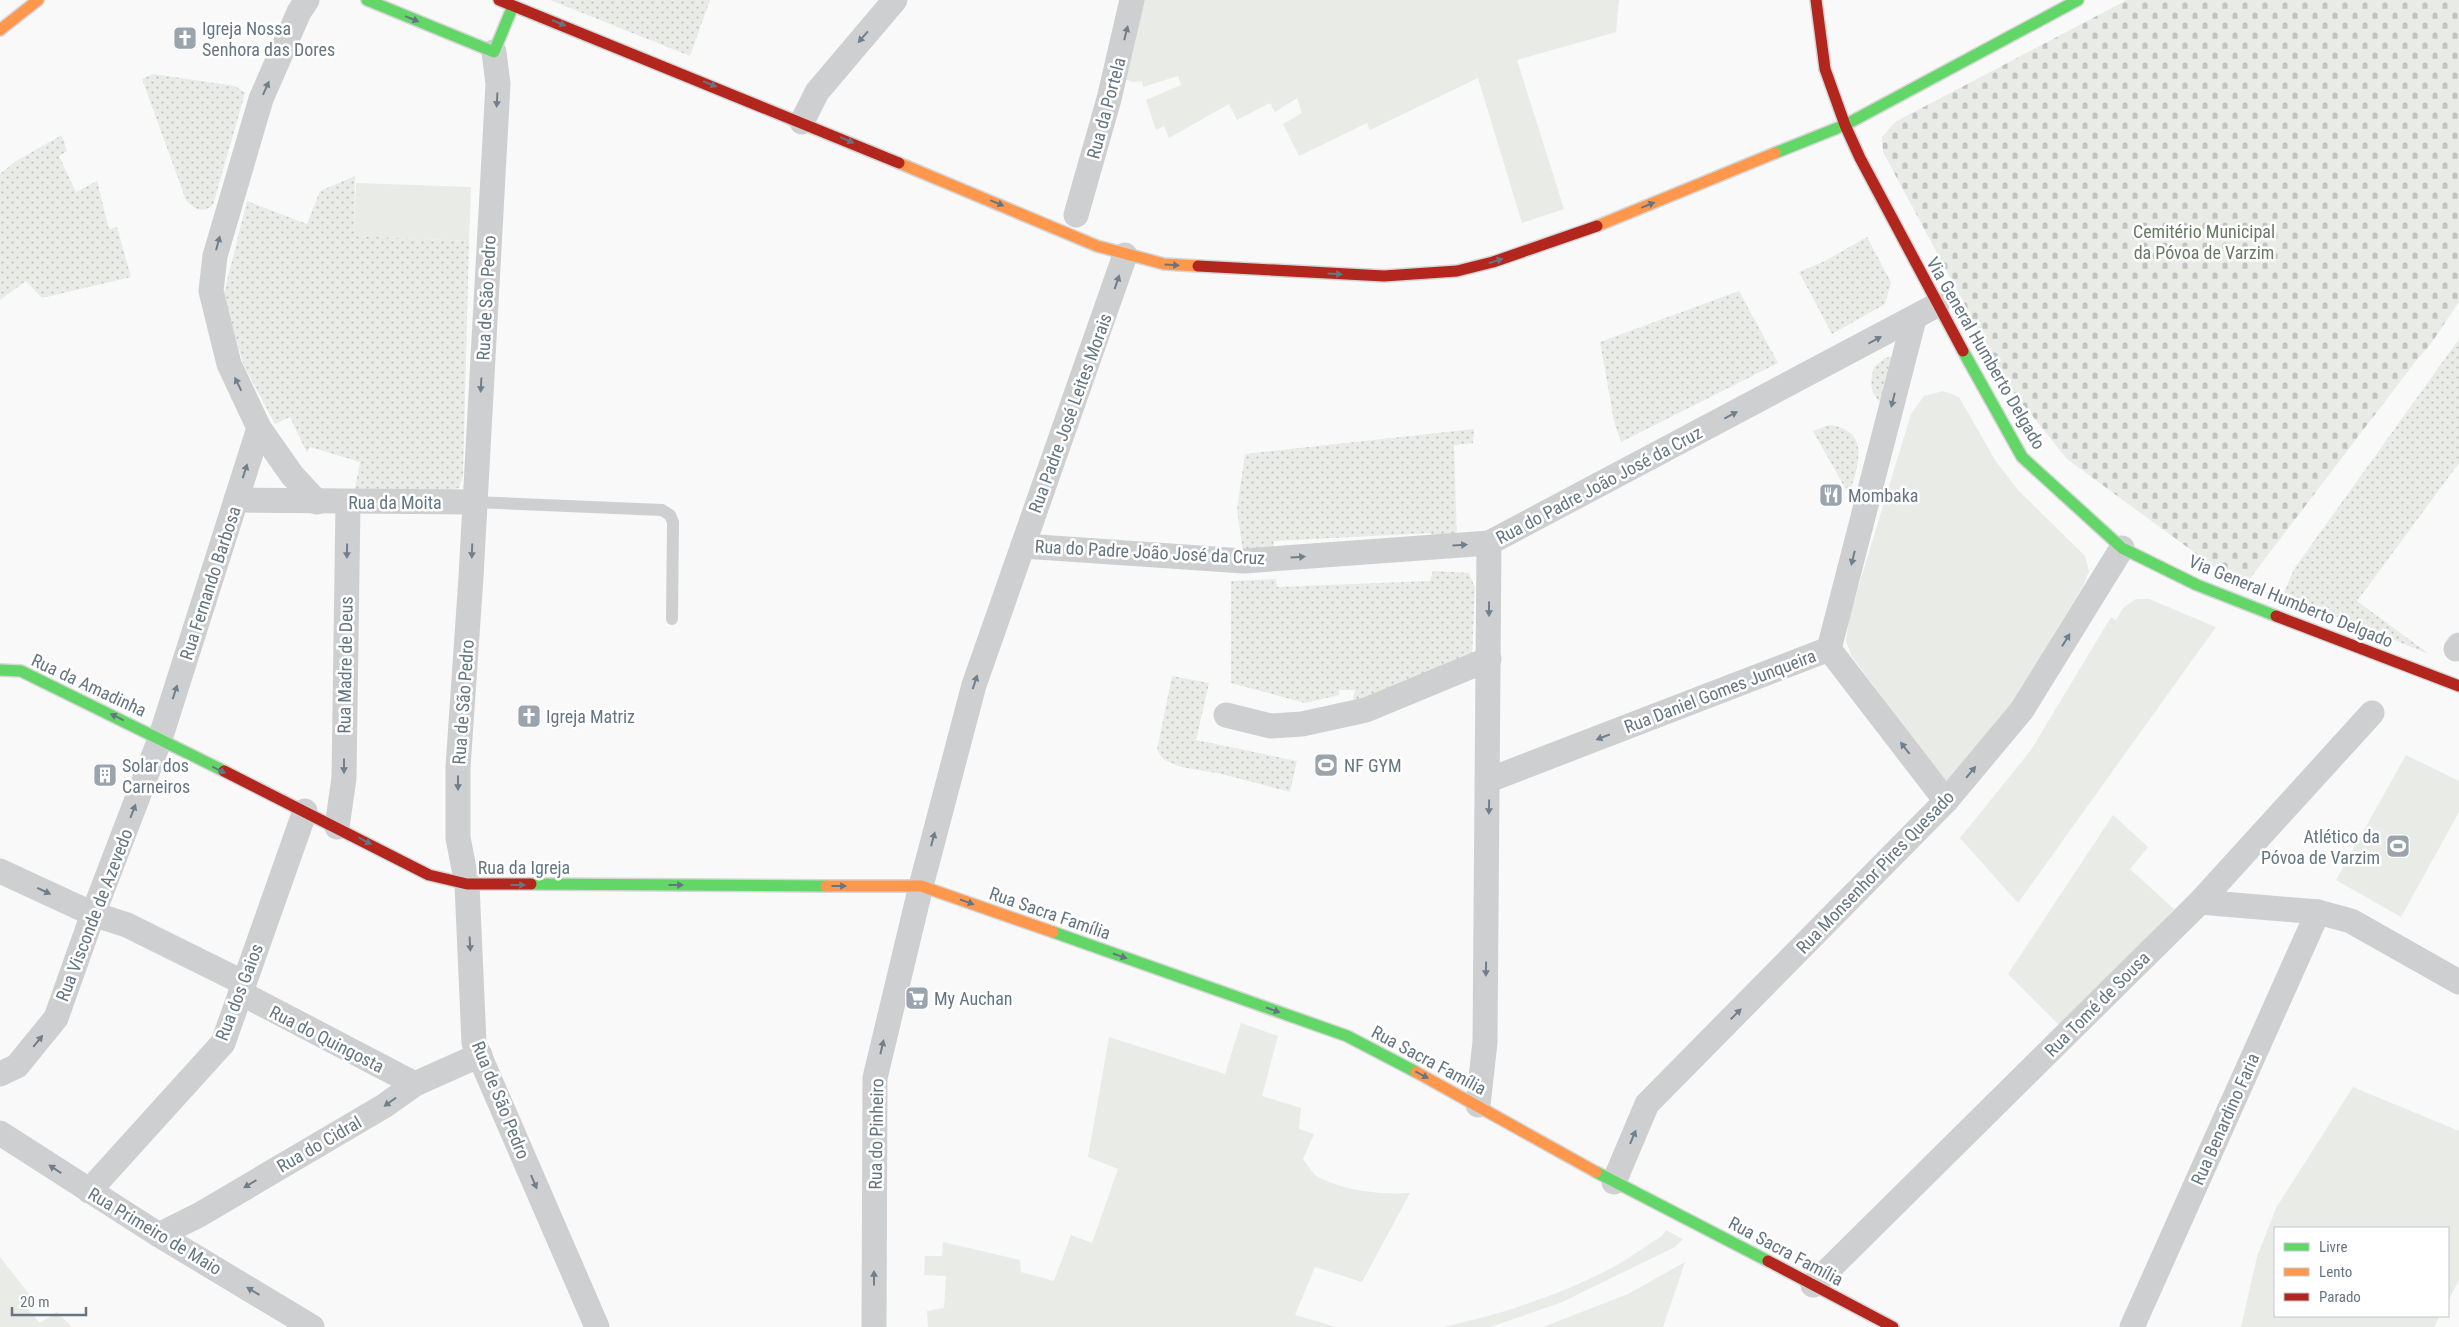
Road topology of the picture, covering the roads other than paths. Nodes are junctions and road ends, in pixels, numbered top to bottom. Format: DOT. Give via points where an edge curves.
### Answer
graph roads {
  1 [pos="38,0"];
  2 [pos="306,0"];
  3 [pos="367,0"];
  4 [pos="499,0"];
  5 [pos="895,0"];
  6 [pos="1132,0"];
  7 [pos="1816,0"];
  8 [pos="2078,0"];
  9 [pos="513,6"];
  10 [pos="0,30"];
  11 [pos="494,52"];
  12 [pos="802,122"];
  13 [pos="1845,125"];
  14 [pos="1076,216"];
  15 [pos="1037,220"];
  16 [pos="1097,246"];
  17 [pos="1125,255"];
  18 [pos="1937,306"];
  19 [pos="1914,319"];
  20 [pos="259,428"];
  21 [pos="236,500"];
  22 [pos="317,502"];
  23 [pos="474,502"];
  24 [pos="348,503"];
  25 [pos="1489,543"];
  26 [pos="1023,546"];
  27 [pos="2122,548"];
  28 [pos="672,619"];
  29 [pos="1829,650"];
  30 [pos="1489,659"];
  31 [pos="0,670"];
  32 [pos="2459,686"];
  33 [pos="2372,713"];
  34 [pos="1226,715"];
  35 [pos="160,739"];
  36 [pos="1489,780"];
  37 [pos="1946,801"];
  38 [pos="305,812"];
  39 [pos="337,827"];
  40 [pos="0,871"];
  41 [pos="467,884"];
  42 [pos="921,886"];
  43 [pos="2200,902"];
  44 [pos="2318,912"];
  45 [pos="93,914"];
  46 [pos="2459,982"];
  47 [pos="242,988"];
  48 [pos="480,1055"];
  49 [pos="1,1072"];
  50 [pos="415,1084"];
  51 [pos="1478,1105"];
  52 [pos="0,1133"];
  53 [pos="1614,1182"];
  54 [pos="89,1191"];
  55 [pos="159,1235"];
  56 [pos="1813,1285"];
  57 [pos="299,1323"];
  58 [pos="597,1327"];
  59 [pos="874,1327"];
  60 [pos="1893,1327"];
  61 [pos="2132,1327"];
  1 -- 10 [label="street"];
  20 -- 2 [label="street, one-way" via="229,364 211,292 215,256 261,99"];
  3 -- 11 [label="street, one-way"];
  4 -- 9 [label="street"];
  5 -- 12 [label="street, one-way" via="817,92"];
  14 -- 6 [label="street, Rua da Portela, one-way" via="1109,99"];
  7 -- 13 [label="street, Via General Humberto Delgado" via="1825,69"];
  8 -- 13 [label="street"];
  9 -- 11 [label="street"];
  9 -- 12 [label="street, one-way"];
  11 -- 23 [label="street, Rua de São Pedro, one-way" via="498,84"];
  12 -- 15 [label="street, one-way"];
  17 -- 13 [label="street, one-way" via="1164,264 1384,276 1457,271 1493,262 1589,228"];
  13 -- 18 [label="street, Via General Humberto Delgado"];
  14 -- 15 [label="street"];
  14 -- 16 [label="street"];
  15 -- 16 [label="street"];
  16 -- 17 [label="street"];
  26 -- 17 [label="street, Rua Padre José Leites Morais, one-way"];
  18 -- 19 [label="street, Rua do Padre João José da Cruz"];
  18 -- 27 [label="street, Via General Humberto Delgado" via="2022,457"];
  25 -- 19 [label="street, Rua do Padre João José da Cruz, one-way"];
  19 -- 29 [label="street, Rua Daniel Gomes Junqueira, one-way"];
  21 -- 20 [label="street, Rua Fernando Barbosa, one-way"];
  20 -- 22 [label="street" via="292,475"];
  21 -- 22 [label="street, Rua da Moita"];
  35 -- 21 [label="street, Rua Fernando Barbosa, one-way"];
  22 -- 24 [label="street, Rua da Moita"];
  23 -- 24 [label="street, Rua da Moita"];
  23 -- 28 [label="lane" via="662,510 670,515 673,522"];
  23 -- 41 [label="street, Rua de São Pedro, one-way" via="458,767 458,838"];
  24 -- 39 [label="street, Rua Madre de Deus, one-way" via="344,778"];
  26 -- 25 [label="street, Rua do Padre João José da Cruz, one-way" via="1244,561"];
  25 -- 30 [label="street, one-way"];
  42 -- 26 [label="street, Rua Padre José Leites Morais, one-way" via="974,685"];
  27 -- 32 [label="street, Via General Humberto Delgado" via="2197,584"];
  37 -- 27 [label="street, Rua Monsenhor Pires Quesado, one-way" via="2022,710"];
  29 -- 36 [label="street, Rua Daniel Gomes Junqueira, one-way"];
  37 -- 29 [label="street, one-way"];
  30 -- 34 [label="street" via="1366,710 1302,724 1271,726"];
  30 -- 36 [label="street"];
  35 -- 31 [label="street, Rua da Amadinha, one-way" via="21,671"];
  33 -- 43 [label="street, Rua Tomé de Sousa"];
  35 -- 38 [label="street, Rua da Igreja, one-way"];
  45 -- 35 [label="street, Rua Visconde de Azevedo, one-way"];
  36 -- 51 [label="street, one-way" via="1485,1042"];
  53 -- 37 [label="street, Rua Monsenhor Pires Quesado, one-way" via="1647,1104"];
  38 -- 39 [label="street, Rua da Igreja"];
  38 -- 47 [label="street, Rua dos Gaios"];
  39 -- 41 [label="street, Rua da Igreja, one-way" via="429,875"];
  40 -- 45 [label="street, Rua do Quingosta, one-way"];
  41 -- 42 [label="street, Rua da Igreja, one-way"];
  41 -- 48 [label="street, Rua de São Pedro, one-way" via="474,1043"];
  42 -- 51 [label="street, Rua Sacra Família, one-way" via="1347,1036"];
  59 -- 42 [label="street, Rua do Pinheiro, one-way" via="875,1078"];
  43 -- 44 [label="street"];
  43 -- 56 [label="street, Rua Tomé de Sousa"];
  44 -- 46 [label="street" via="2350,921"];
  44 -- 61 [label="street, Rua Benardino Faria"];
  45 -- 47 [label="street, Rua do Quingosta" via="127,925"];
  49 -- 45 [label="street, Rua Visconde de Azevedo, one-way" via="17,1066 56,1018"];
  47 -- 50 [label="street, Rua do Quingosta"];
  47 -- 54 [label="street, Rua dos Gaios" via="223,1043"];
  48 -- 50 [label="street, Rua do Cidral"];
  48 -- 58 [label="street, Rua de São Pedro, one-way"];
  50 -- 55 [label="street, Rua do Cidral, one-way" via="384,1106 199,1215"];
  51 -- 53 [label="street, Rua Sacra Família"];
  54 -- 52 [label="street, Rua Primeiro de Maio, one-way"];
  53 -- 56 [label="street, Rua Sacra Família"];
  54 -- 55 [label="street, Rua Primeiro de Maio"];
  57 -- 55 [label="street, Rua Primeiro de Maio, one-way"];
  56 -- 60 [label="street, Rua Sacra Família"];
}
